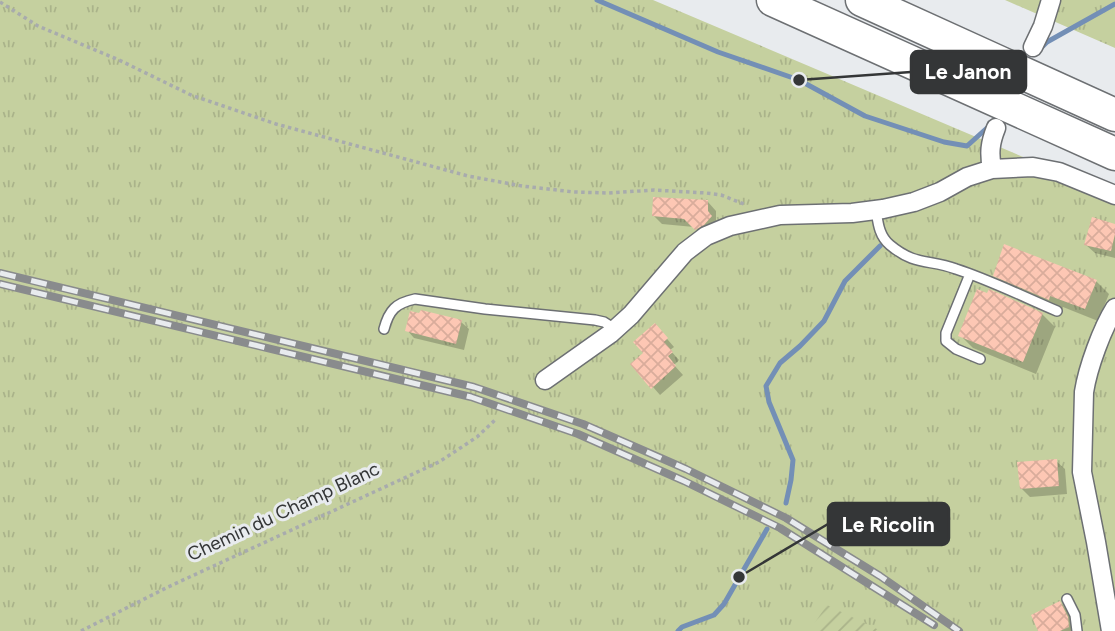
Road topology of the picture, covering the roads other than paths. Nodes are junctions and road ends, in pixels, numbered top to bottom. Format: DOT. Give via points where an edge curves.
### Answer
graph roads {
  1 [pos="773,0"];
  2 [pos="862,0"];
  3 [pos="1051,0"];
  4 [pos="1032,47"];
  5 [pos="1115,115"];
  6 [pos="996,128"];
  7 [pos="1115,154"];
  8 [pos="992,169"];
  9 [pos="1115,195"];
  10 [pos="876,210"];
  11 [pos="970,274"];
  12 [pos="1115,308"];
  13 [pos="1057,311"];
  14 [pos="384,329"];
  15 [pos="615,329"];
  16 [pos="980,359"];
  17 [pos="545,380"];
  18 [pos="1067,599"];
  19 [pos="1077,631"];
  20 [pos="1111,631"];
  1 -- 7 [label="highway"];
  2 -- 5 [label="highway"];
  3 -- 4 [label="street"];
  6 -- 8 [label="street" via="990,143"];
  8 -- 9 [label="street" via="1033,167 1059,172"];
  8 -- 10 [label="street" via="914,202"];
  10 -- 11 [label="lane" via="884,239 901,253"];
  10 -- 15 [label="street" via="780,215 706,236 685,252"];
  11 -- 13 [label="lane"];
  11 -- 16 [label="lane" via="946,341"];
  12 -- 20 [label="street" via="1086,379 1082,472"];
  14 -- 15 [label="lane" via="390,312 415,299 595,320"];
  15 -- 17 [label="street"];
  18 -- 19 [label="lane"];
}
